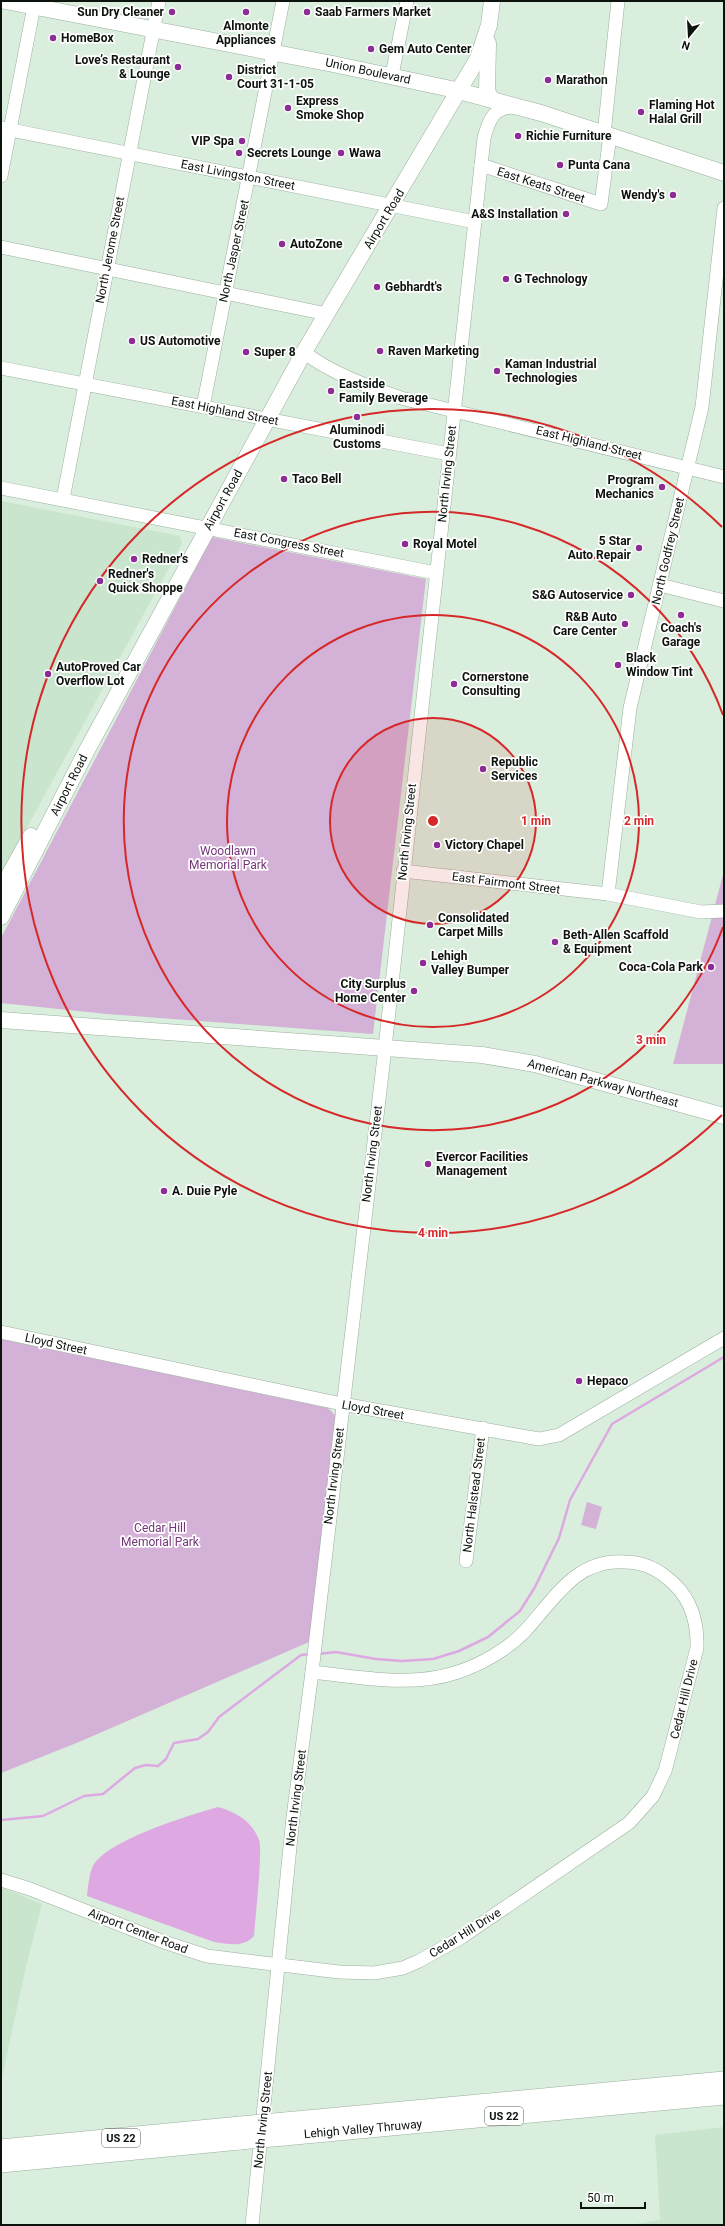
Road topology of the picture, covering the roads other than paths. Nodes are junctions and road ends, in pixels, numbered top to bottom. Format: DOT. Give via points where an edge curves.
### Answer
graph roads {
  1 [pos="5,1"];
  2 [pos="159,1"];
  3 [pos="283,1"];
  4 [pos="407,1"];
  5 [pos="492,1"];
  6 [pos="618,1"];
  7 [pos="35,4"];
  8 [pos="489,26"];
  9 [pos="153,30"];
  10 [pos="274,53"];
  11 [pos="392,75"];
  12 [pos="455,90"];
  13 [pos="492,100"];
  14 [pos="521,108"];
  15 [pos="6,129"];
  16 [pos="607,134"];
  17 [pos="129,153"];
  18 [pos="481,165"];
  19 [pos="724,173"];
  20 [pos="1,176"];
  21 [pos="250,177"];
  22 [pos="387,205"];
  23 [pos="724,208"];
  24 [pos="475,222"];
  25 [pos="1,248"];
  26 [pos="106,268"];
  27 [pos="720,281"];
  28 [pos="226,292"];
  29 [pos="323,313"];
  30 [pos="304,352"];
  31 [pos="1,368"];
  32 [pos="84,384"];
  33 [pos="203,407"];
  34 [pos="454,410"];
  35 [pos="263,419"];
  36 [pos="449,454"];
  37 [pos="688,468"];
  38 [pos="724,477"];
  39 [pos="1,488"];
  40 [pos="63,499"];
  41 [pos="203,528"];
  42 [pos="436,573"];
  43 [pos="660,585"];
  44 [pos="724,601"];
  45 [pos="403,871"];
  46 [pos="1,890"];
  47 [pos="608,894"];
  48 [pos="724,911"];
  49 [pos="1,917"];
  50 [pos="1,1009"];
  51 [pos="1,1020"];
  52 [pos="41,1023"];
  53 [pos="1,1030"];
  54 [pos="385,1048"];
  55 [pos="724,1116"];
  56 [pos="1,1332"];
  57 [pos="724,1338"];
  58 [pos="342,1404"];
  59 [pos="483,1428"];
  60 [pos="466,1561"];
  61 [pos="312,1672"];
  62 [pos="1,1880"];
  63 [pos="278,1965"];
  64 [pos="724,2082"];
  65 [pos="724,2095"];
  66 [pos="284,2129"];
  67 [pos="240,2133"];
  68 [pos="1,2149"];
  69 [pos="1,2163"];
  70 [pos="252,2225"];
  1 -- 7 [label="main road, Union Boulevard"];
  2 -- 9 [label="street, North Jerome Street"];
  3 -- 10 [label="street, North Jasper Street"];
  4 -- 11 [label="street"];
  5 -- 8 [label="main road"];
  6 -- 16 [label="street"];
  7 -- 9 [label="main road, Union Boulevard"];
  7 -- 15 [label="street"];
  8 -- 12 [label="main road"];
  8 -- 13 [label="main road" via="487,92"];
  9 -- 10 [label="main road, Union Boulevard"];
  9 -- 17 [label="street, North Jerome Street"];
  10 -- 11 [label="main road, Union Boulevard"];
  10 -- 21 [label="street, North Jasper Street"];
  11 -- 12 [label="main road, Union Boulevard"];
  12 -- 13 [label="main road, Union Boulevard"];
  12 -- 22 [label="main road, Airport Road"];
  13 -- 14 [label="main road, Union Boulevard"];
  14 -- 16 [label="main road, Union Boulevard"];
  14 -- 18 [label="street, North Irving Street" via="505,107 492,116 484,138"];
  15 -- 17 [label="street, East Livingston Street"];
  15 -- 20 [label="street"];
  16 -- 18 [label="street, East Keats Street" via="601,204"];
  16 -- 19 [label="main road, Union Boulevard"];
  17 -- 21 [label="street, East Livingston Street"];
  17 -- 26 [label="street, North Jerome Street"];
  18 -- 24 [label="street, North Irving Street"];
  21 -- 22 [label="street, East Livingston Street"];
  21 -- 28 [label="street, North Jasper Street"];
  22 -- 24 [label="street, East Livingston Street"];
  22 -- 29 [label="main road, Airport Road"];
  23 -- 27 [label="street, North Godfrey Street"];
  24 -- 34 [label="street, North Irving Street"];
  25 -- 26 [label="street"];
  26 -- 28 [label="street"];
  26 -- 32 [label="street, North Jerome Street"];
  27 -- 37 [label="street, North Godfrey Street" via="702,407"];
  28 -- 29 [label="street"];
  28 -- 33 [label="street, North Jasper Street"];
  29 -- 30 [label="main road, Airport Road"];
  29 -- 35 [label="main road, Airport Road"];
  30 -- 34 [label="street, East Highland Street" via="312,359 380,391"];
  30 -- 35 [label="main road, Airport Road"];
  31 -- 32 [label="street, East Highland Street"];
  32 -- 33 [label="street, East Highland Street"];
  32 -- 40 [label="street, North Jerome Street"];
  33 -- 35 [label="street, East Highland Street"];
  34 -- 36 [label="street, North Irving Street"];
  34 -- 37 [label="street, East Highland Street"];
  35 -- 36 [label="street, East Highland Street"];
  35 -- 41 [label="main road, Airport Road"];
  36 -- 42 [label="street, North Irving Street"];
  37 -- 38 [label="street, East Highland Street"];
  37 -- 43 [label="street, North Godfrey Street"];
  39 -- 40 [label="street, East Congress Street"];
  40 -- 41 [label="street, East Congress Street"];
  41 -- 42 [label="street, East Congress Street"];
  41 -- 46 [label="main road, Airport Road"];
  41 -- 49 [label="main road, Airport Road"];
  42 -- 45 [label="street, North Irving Street"];
  43 -- 44 [label="street"];
  43 -- 47 [label="street, North Godfrey Street" via="630,708"];
  45 -- 47 [label="street, East Fairmont Street"];
  45 -- 54 [label="street, North Irving Street"];
  47 -- 48 [label="street, East Fairmont Street" via="701,912"];
  50 -- 52 [label="main road"];
  51 -- 52 [label="main road"];
  52 -- 53 [label="main road"];
  52 -- 54 [label="main road, American Parkway Northeast"];
  54 -- 55 [label="main road, American Parkway Northeast" via="482,1055 535,1064"];
  54 -- 58 [label="street, North Irving Street"];
  56 -- 58 [label="street, Lloyd Street"];
  57 -- 59 [label="street, Lloyd Street" via="559,1435 539,1439"];
  58 -- 59 [label="street, Lloyd Street"];
  58 -- 61 [label="street, North Irving Street"];
  59 -- 60 [label="street, North Halstead Street"];
  61 -- 63 [label="street, North Irving Street" via="293,1816"];
  61 -- 63 [label="street, Cedar Hill Drive" via="404,1681 424,1680 458,1672 490,1657 524,1632 570,1579 590,1567 618,1561 645,1565 672,1582 689,1603 697,1634 697,1648 665,1771 653,1796 629,1823 462,1937 413,1963 386,1972 374,1973"];
  62 -- 63 [label="street, Airport Center Road" via="207,1956"];
  63 -- 70 [label="street, North Irving Street"];
  64 -- 66 [label="highway, Lehigh Valley Thruway / US 22"];
  65 -- 66 [label="highway, Lehigh Valley Thruway / US 22"];
  66 -- 67 [label="highway, Lehigh Valley Thruway / US 22, bridge"];
  67 -- 68 [label="highway, Lehigh Valley Thruway / US 22"];
  67 -- 69 [label="highway, Lehigh Valley Thruway / US 22"];
}
